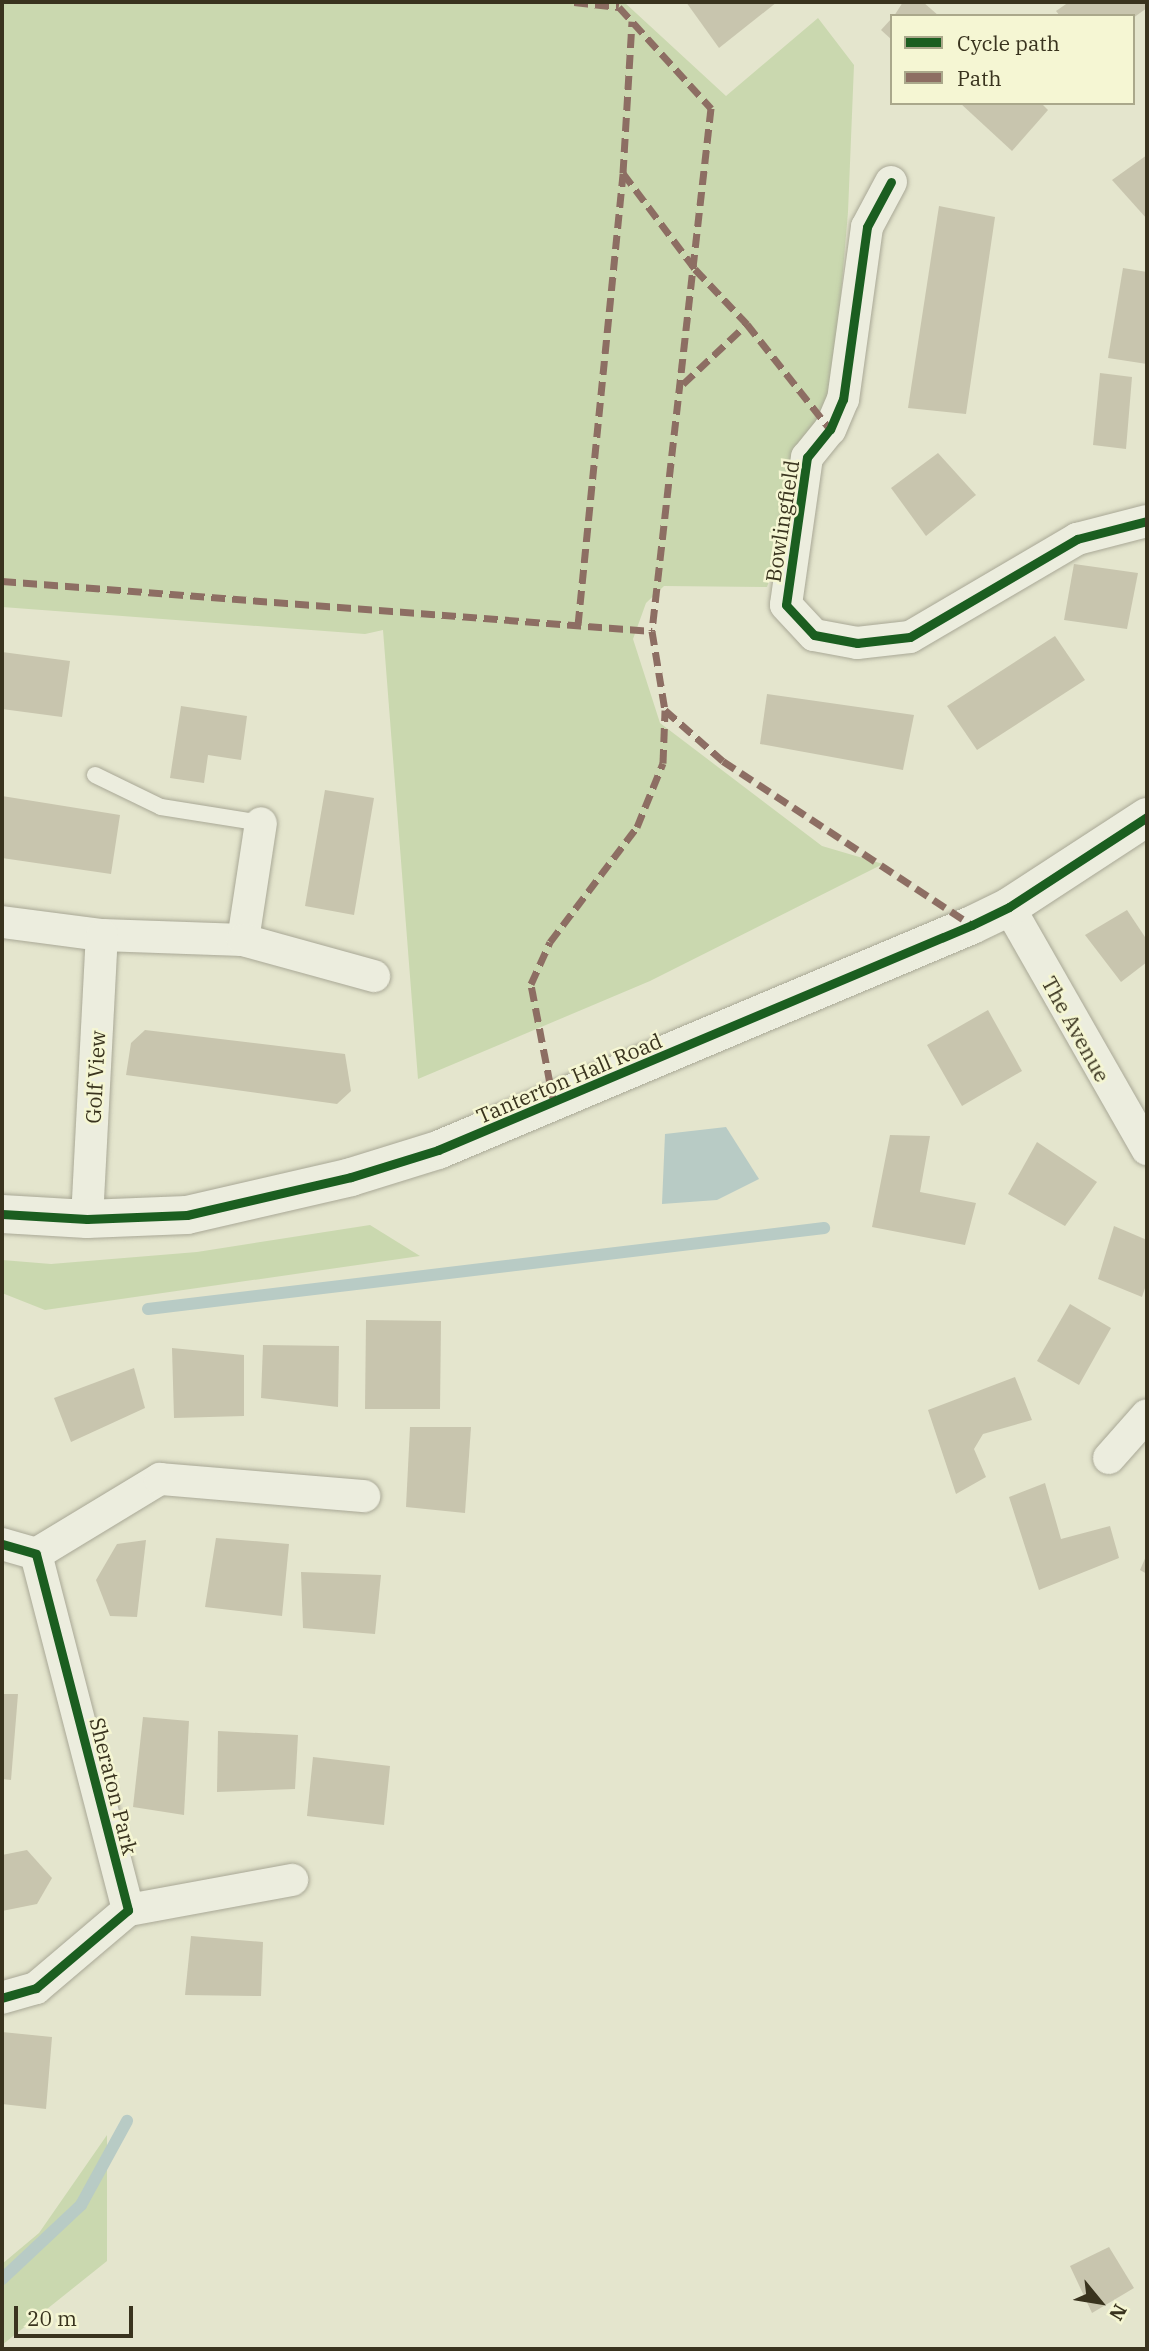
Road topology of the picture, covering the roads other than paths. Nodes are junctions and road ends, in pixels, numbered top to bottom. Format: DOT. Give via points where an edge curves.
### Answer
graph roads {
  1 [pos="891,182"];
  2 [pos="1147,521"];
  3 [pos="95,775"];
  4 [pos="1147,817"];
  5 [pos="261,823"];
  6 [pos="1009,907"];
  7 [pos="2,922"];
  8 [pos="102,935"];
  9 [pos="243,940"];
  10 [pos="374,976"];
  11 [pos="1147,1149"];
  12 [pos="2,1214"];
  13 [pos="87,1219"];
  14 [pos="1147,1415"];
  15 [pos="1109,1458"];
  16 [pos="364,1496"];
  17 [pos="2,1544"];
  18 [pos="36,1554"];
  19 [pos="292,1880"];
  20 [pos="128,1910"];
  21 [pos="2,1998"];
  1 -- 2 [label="street, Bowlingfield" via="867,227 843,399 830,429 807,457 786,605 814,635 857,642 910,637 1077,539"];
  3 -- 5 [label="lane" via="161,807"];
  4 -- 6 [label="street, Tanterton Hall Road"];
  5 -- 9 [label="street"];
  6 -- 11 [label="street, The Avenue"];
  6 -- 13 [label="street, Tanterton Hall Road" via="438,1150 297,1191 187,1215"];
  7 -- 8 [label="street"];
  8 -- 9 [label="street"];
  8 -- 13 [label="street, Golf View"];
  9 -- 10 [label="street"];
  12 -- 13 [label="street, Tanterton Hall Road"];
  14 -- 15 [label="street"];
  16 -- 18 [label="street" via="160,1479"];
  17 -- 18 [label="street"];
  18 -- 20 [label="street, Sheraton Park"];
  19 -- 20 [label="street"];
  20 -- 21 [label="street" via="36,1988"];
}
